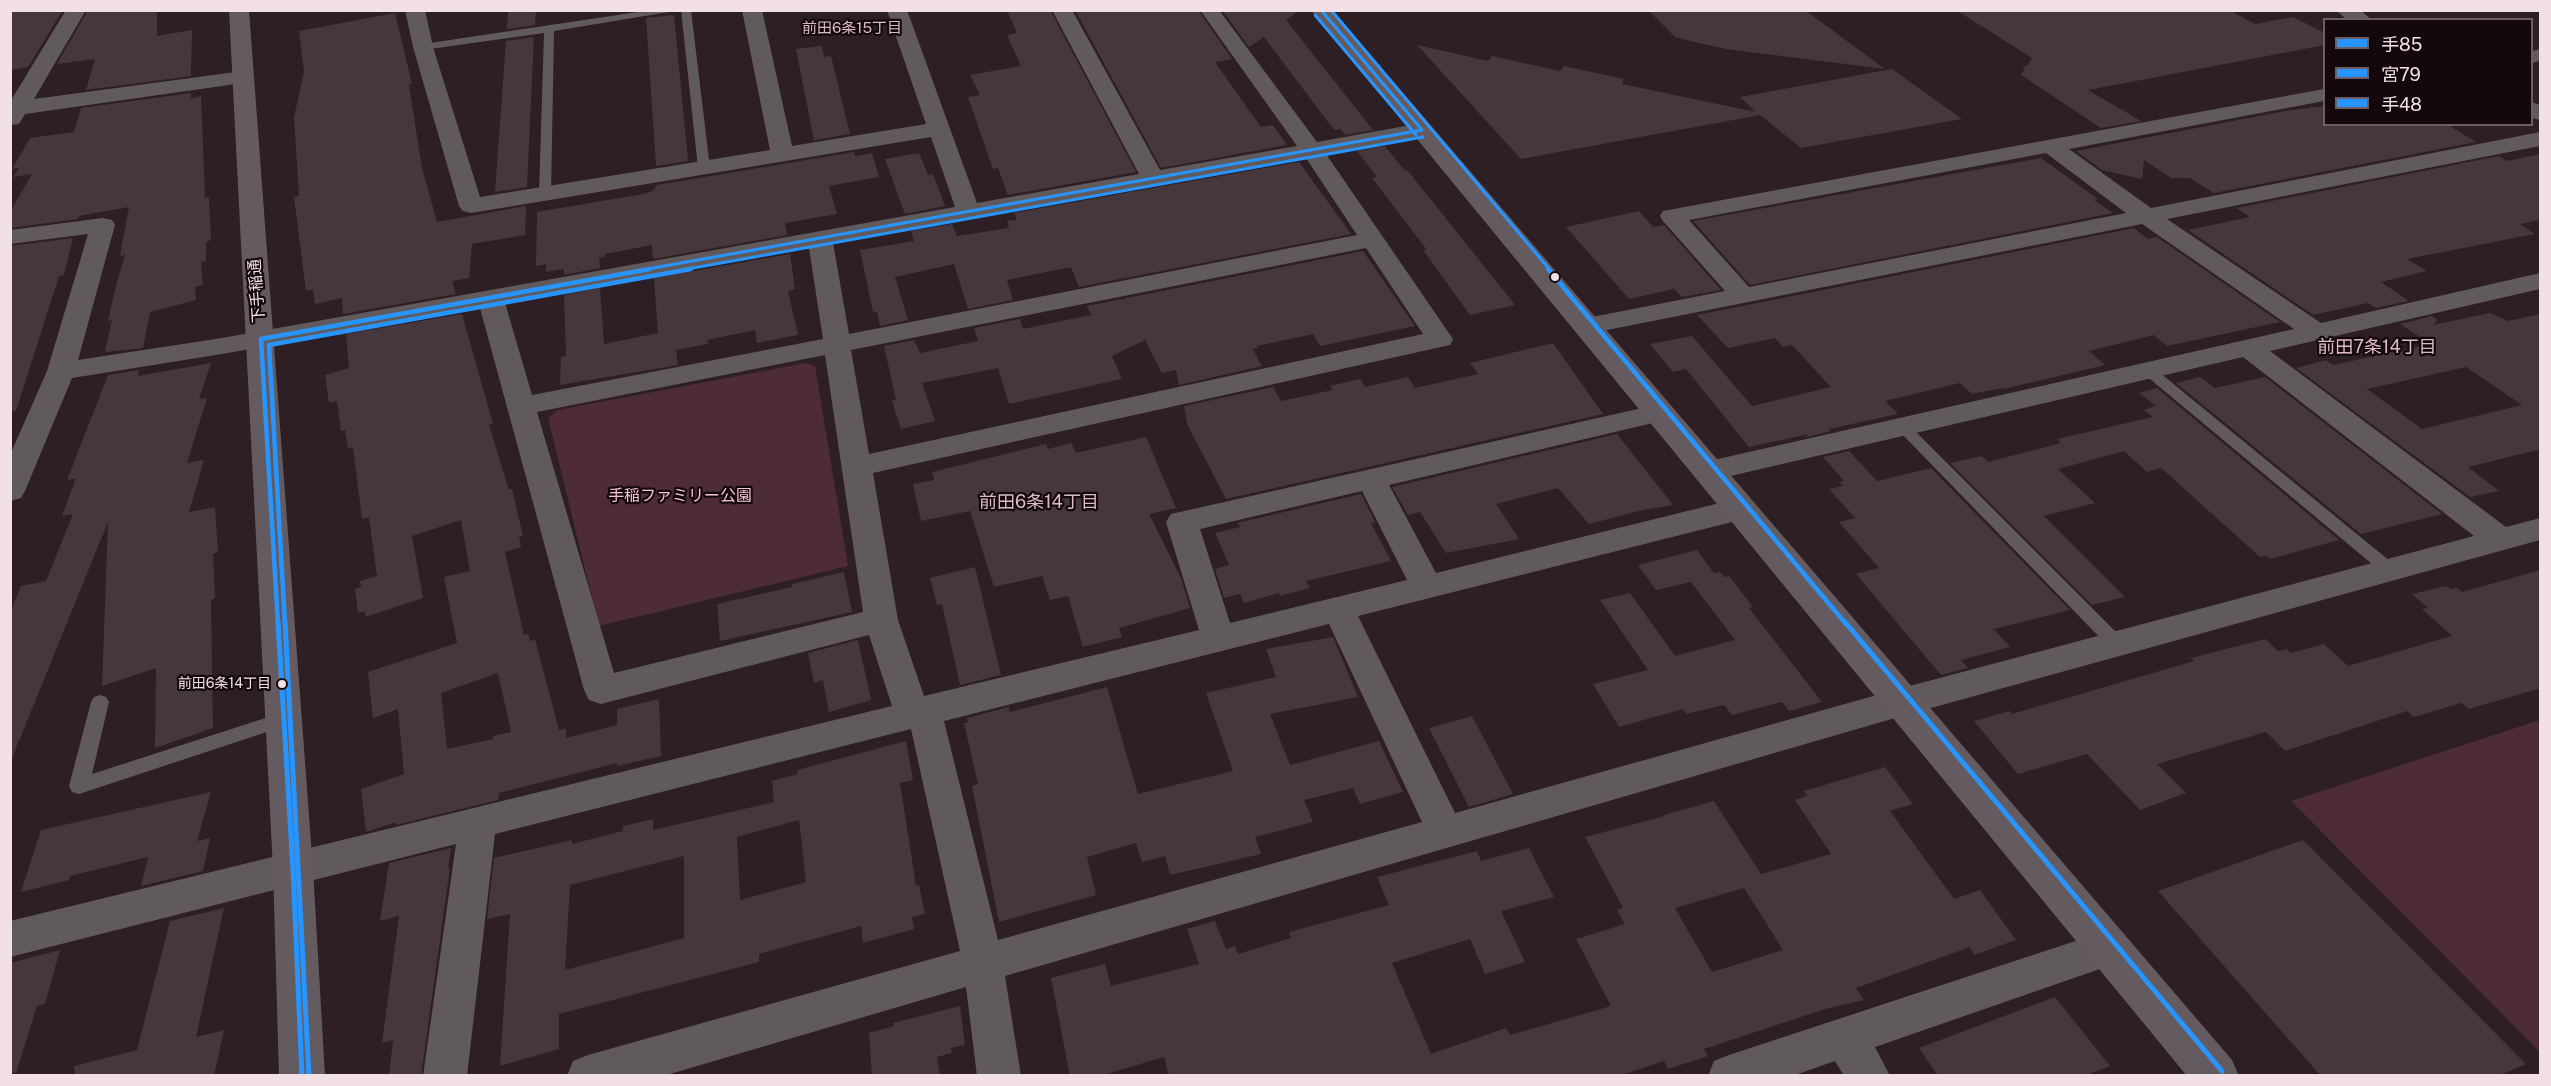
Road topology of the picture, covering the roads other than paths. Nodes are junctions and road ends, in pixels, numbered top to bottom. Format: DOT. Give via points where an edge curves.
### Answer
graph roads {
  1 [pos="76,10"];
  2 [pos="239,10"];
  3 [pos="415,10"];
  4 [pos="676,10"];
  5 [pos="686,10"];
  6 [pos="752,10"];
  7 [pos="897,10"];
  8 [pos="1062,10"];
  9 [pos="1209,10"];
  10 [pos="1321,10"];
  11 [pos="549,28"];
  12 [pos="423,47"];
  13 [pos="243,77"];
  14 [pos="2323,95"];
  15 [pos="15,109"];
  16 [pos="939,129"];
  17 [pos="1422,130"];
  18 [pos="2541,138"];
  19 [pos="2050,146"];
  20 [pos="1311,149"];
  21 [pos="782,155"];
  22 [pos="704,168"];
  23 [pos="1153,178"];
  24 [pos="544,194"];
  25 [pos="968,211"];
  26 [pos="2146,216"];
  27 [pos="10,237"];
  28 [pos="820,238"];
  29 [pos="1371,240"];
  30 [pos="2541,281"];
  31 [pos="1742,295"];
  32 [pos="490,297"];
  33 [pos="1587,326"];
  34 [pos="2318,332"];
  35 [pos="261,339"];
  36 [pos="837,344"];
  37 [pos="2248,348"];
  38 [pos="61,371"];
  39 [pos="2149,371"];
  40 [pos="521,406"];
  41 [pos="1660,413"];
  42 [pos="1903,427"];
  43 [pos="856,467"];
  44 [pos="1709,471"];
  45 [pos="1371,480"];
  46 [pos="10,491"];
  47 [pos="1740,509"];
  48 [pos="2541,529"];
  49 [pos="2501,540"];
  50 [pos="2390,570"];
  51 [pos="1427,586"];
  52 [pos="1338,608"];
  53 [pos="881,620"];
  54 [pos="1218,638"];
  55 [pos="2117,644"];
  56 [pos="100,702"];
  57 [pos="1902,702"];
  58 [pos="918,712"];
  59 [pos="284,719"];
  60 [pos="478,821"];
  61 [pos="1446,831"];
  62 [pos="293,869"];
  63 [pos="10,939"];
  64 [pos="2109,948"];
  65 [pos="983,963"];
  66 [pos="1844,1037"];
  67 [pos="302,1076"];
  68 [pos="445,1076"];
  69 [pos="588,1076"];
  70 [pos="999,1076"];
  71 [pos="1729,1076"];
  72 [pos="1869,1076"];
  73 [pos="2216,1076"];
  1 -- 15 [label="street"];
  2 -- 13 [label="street, 下手稲通"];
  3 -- 12 [label="street"];
  4 -- 11 [label="lane"];
  5 -- 22 [label="lane"];
  6 -- 21 [label="street"];
  7 -- 16 [label="street"];
  8 -- 23 [label="street"];
  9 -- 20 [label="street"];
  10 -- 17 [label="street"];
  11 -- 12 [label="lane"];
  11 -- 24 [label="lane"];
  12 -- 24 [label="street" via="471,206"];
  13 -- 15 [label="street"];
  13 -- 35 [label="street, 下手稲通"];
  14 -- 19 [label="street"];
  16 -- 21 [label="street"];
  16 -- 25 [label="street"];
  17 -- 20 [label="street"];
  17 -- 33 [label="street"];
  18 -- 26 [label="street"];
  19 -- 26 [label="street"];
  19 -- 31 [label="street" via="1672,216"];
  20 -- 23 [label="street"];
  20 -- 29 [label="street"];
  21 -- 22 [label="street"];
  22 -- 24 [label="street"];
  23 -- 25 [label="street"];
  25 -- 28 [label="street"];
  26 -- 31 [label="street"];
  26 -- 34 [label="street"];
  27 -- 38 [label="street" via="103,225"];
  28 -- 32 [label="street"];
  28 -- 36 [label="street"];
  29 -- 36 [label="street"];
  29 -- 43 [label="street" via="1440,339"];
  30 -- 34 [label="street"];
  31 -- 33 [label="street"];
  32 -- 35 [label="street"];
  32 -- 40 [label="street"];
  33 -- 41 [label="street"];
  34 -- 37 [label="street"];
  35 -- 38 [label="street"];
  35 -- 59 [label="street, 下手稲通"];
  36 -- 40 [label="street"];
  36 -- 43 [label="street"];
  37 -- 39 [label="street"];
  37 -- 49 [label="street"];
  38 -- 46 [label="street"];
  39 -- 42 [label="street"];
  39 -- 50 [label="lane"];
  40 -- 53 [label="street" via="601,690"];
  41 -- 44 [label="street"];
  41 -- 45 [label="street"];
  42 -- 44 [label="street"];
  42 -- 55 [label="lane"];
  43 -- 53 [label="street"];
  44 -- 47 [label="street"];
  45 -- 51 [label="street"];
  45 -- 54 [label="street" via="1182,522"];
  47 -- 51 [label="street"];
  47 -- 57 [label="street"];
  48 -- 49 [label="street"];
  49 -- 50 [label="street"];
  50 -- 55 [label="street"];
  51 -- 52 [label="street"];
  52 -- 54 [label="street"];
  52 -- 61 [label="street"];
  53 -- 58 [label="street"];
  54 -- 58 [label="street"];
  55 -- 57 [label="street"];
  56 -- 59 [label="lane" via="79,786"];
  57 -- 61 [label="street"];
  57 -- 64 [label="street"];
  58 -- 60 [label="street"];
  58 -- 65 [label="street"];
  59 -- 62 [label="street, 下手稲通"];
  60 -- 62 [label="street"];
  60 -- 68 [label="street"];
  61 -- 65 [label="street"];
  62 -- 63 [label="street"];
  62 -- 67 [label="street, 下手稲通"];
  64 -- 66 [label="street"];
  64 -- 73 [label="street"];
  65 -- 69 [label="street"];
  65 -- 70 [label="street"];
  66 -- 71 [label="street"];
  66 -- 72 [label="street"];
}
